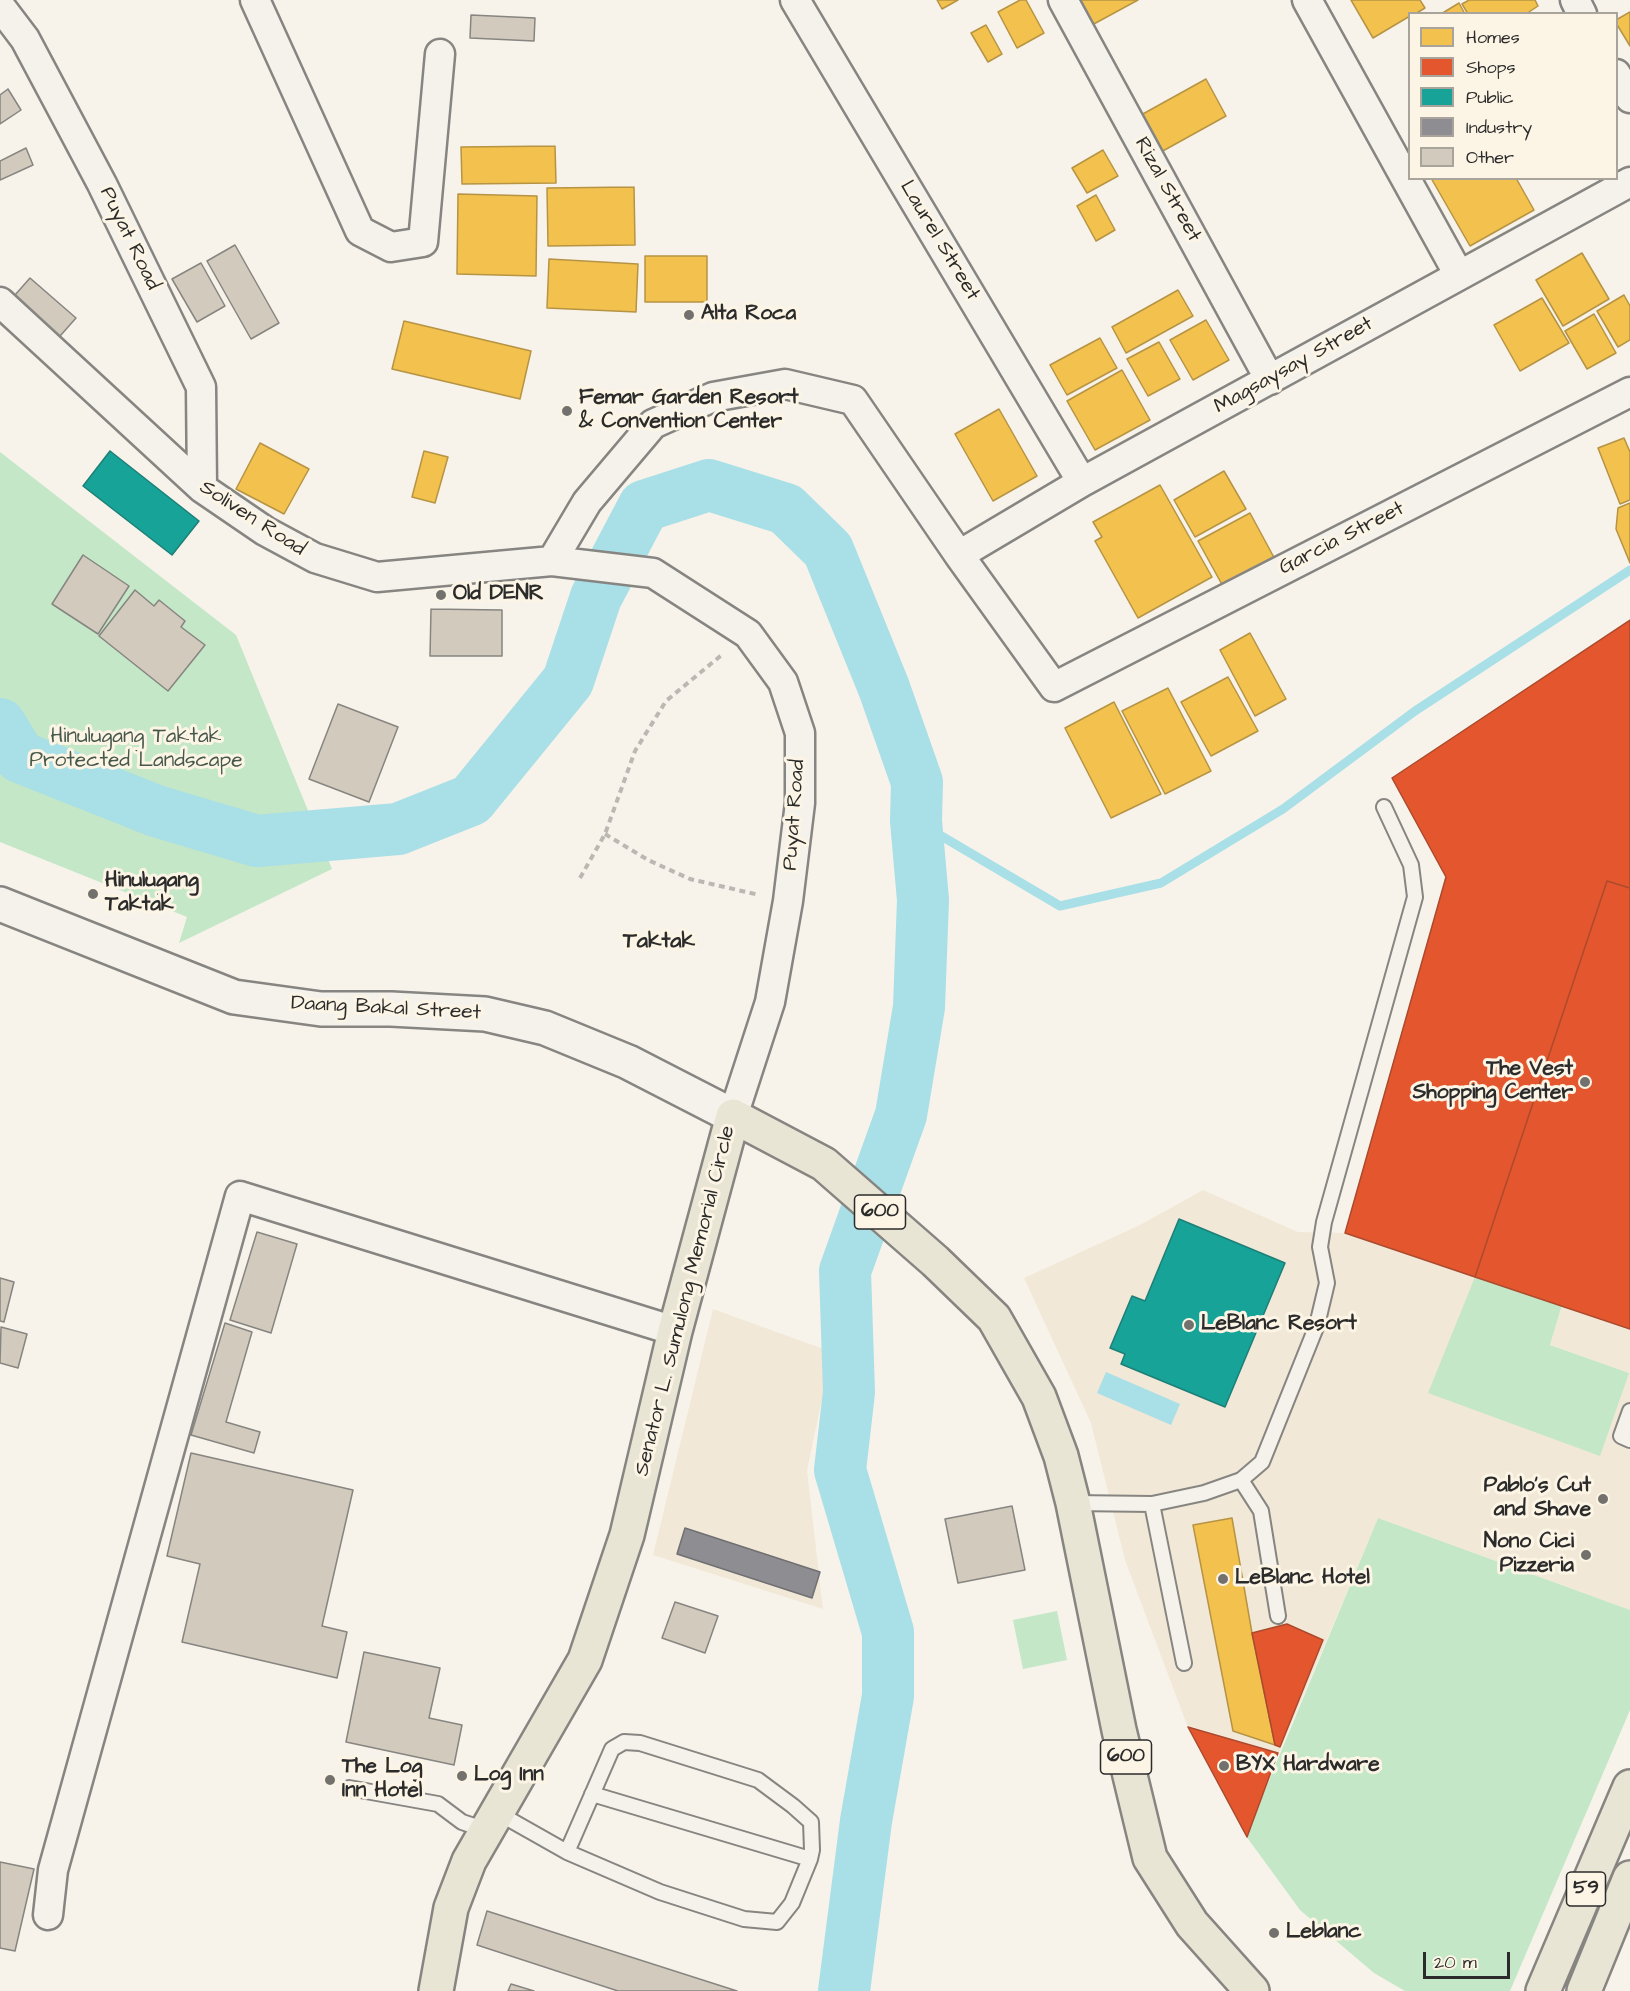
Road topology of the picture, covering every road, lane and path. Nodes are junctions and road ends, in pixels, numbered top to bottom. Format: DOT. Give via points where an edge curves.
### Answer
graph roads {
  1 [pos="255,0"];
  2 [pos="795,0"];
  3 [pos="1064,0"];
  4 [pos="1306,0"];
  5 [pos="0,6"];
  6 [pos="440,54"];
  7 [pos="1618,76"];
  8 [pos="1630,98"];
  9 [pos="1630,182"];
  10 [pos="1459,275"];
  11 [pos="0,302"];
  12 [pos="1270,380"];
  13 [pos="1630,392"];
  14 [pos="1082,482"];
  15 [pos="202,488"];
  16 [pos="960,555"];
  17 [pos="561,562"];
  18 [pos="653,573"];
  19 [pos="748,634"];
  20 [pos="1384,807"];
  21 [pos="605,834"];
  22 [pos="580,878"];
  23 [pos="788,901"];
  24 [pos="0,904"];
  25 [pos="733,1116"];
  26 [pos="675,1330"];
  27 [pos="1630,1411"];
  28 [pos="1630,1440"];
  29 [pos="1241,1480"];
  30 [pos="1073,1503"];
  31 [pos="1152,1504"];
  32 [pos="1278,1616"];
  33 [pos="1184,1663"];
  34 [pos="1630,1787"];
  35 [pos="349,1788"];
  36 [pos="592,1794"];
  37 [pos="492,1822"];
  38 [pos="567,1852"];
  39 [pos="810,1859"];
  40 [pos="1630,1878"];
  41 [pos="48,1915"];
  42 [pos="1252,1987"];
  43 [pos="436,1991"];
  44 [pos="1543,1991"];
  45 [pos="1584,1991"];
  1 -- 6 [label="street" via="360,231 391,247 423,243"];
  2 -- 14 [label="street, Laurel Street"];
  3 -- 12 [label="street, Rizal Street"];
  4 -- 10 [label="street"];
  5 -- 15 [label="street, Puyat Road" via="24,39 102,184 201,387"];
  7 -- 8 [label="street"];
  9 -- 10 [label="street, Magsaysay Street"];
  10 -- 12 [label="street, Magsaysay Street"];
  11 -- 15 [label="street, Soliven Road"];
  12 -- 14 [label="street, Magsaysay Street"];
  13 -- 16 [label="street, Garcia Street" via="1054,687"];
  14 -- 16 [label="street, Magsaysay Street"];
  15 -- 17 [label="street, Soliven Road" via="265,531 315,558 377,577"];
  16 -- 17 [label="street" via="854,399 785,384 713,397 653,424 587,502"];
  17 -- 18 [label="street, Soliven Road"];
  18 -- 19 [label="street, Puyat Road"];
  19 -- 21 [label="path" via="666,701 635,751"];
  19 -- 23 [label="street, Puyat Road" via="783,682 800,733 800,803"];
  20 -- 29 [label="lane" via="1411,865 1415,897 1324,1222 1320,1247 1327,1283 1317,1325 1262,1462"];
  21 -- 22 [label="path"];
  21 -- 23 [label="path" via="690,879"];
  23 -- 25 [label="street, Puyat Road" via="770,1002"];
  24 -- 25 [label="street, Daang Bakal Street / 600" via="234,997 321,1010 485,1014 546,1028 628,1062"];
  25 -- 26 [label="main road, Senator L. Sumulong Memorial Circle"];
  25 -- 30 [label="main road, Senator L. Sumulong Memorial Circle / 600" via="824,1164 994,1318 1033,1387 1061,1456"];
  26 -- 37 [label="main road, Senator L. Sumulong Memorial Circle" via="627,1535 585,1660"];
  26 -- 41 [label="street" via="240,1196 54,1870"];
  27 -- 28 [label="lane" via="1621,1436"];
  29 -- 31 [label="lane"];
  29 -- 32 [label="lane" via="1261,1511"];
  30 -- 31 [label="lane"];
  30 -- 42 [label="main road, Senator L. Sumulong Memorial Circle / 600" via="1119,1730 1150,1858 1192,1924"];
  31 -- 33 [label="lane"];
  34 -- 44 [label="main road, 59"];
  35 -- 37 [label="lane" via="438,1804 462,1822"];
  36 -- 38 [label="lane"];
  36 -- 39 [label="lane"];
  36 -- 39 [label="lane" via="612,1749 624,1742 640,1743 758,1780 811,1822"];
  37 -- 38 [label="lane"];
  37 -- 43 [label="main road, Senator L. Sumulong Memorial Circle" via="469,1861 451,1908"];
  38 -- 39 [label="lane" via="660,1892 744,1919 777,1922 792,1904"];
  40 -- 45 [label="main road, 59"];
}
